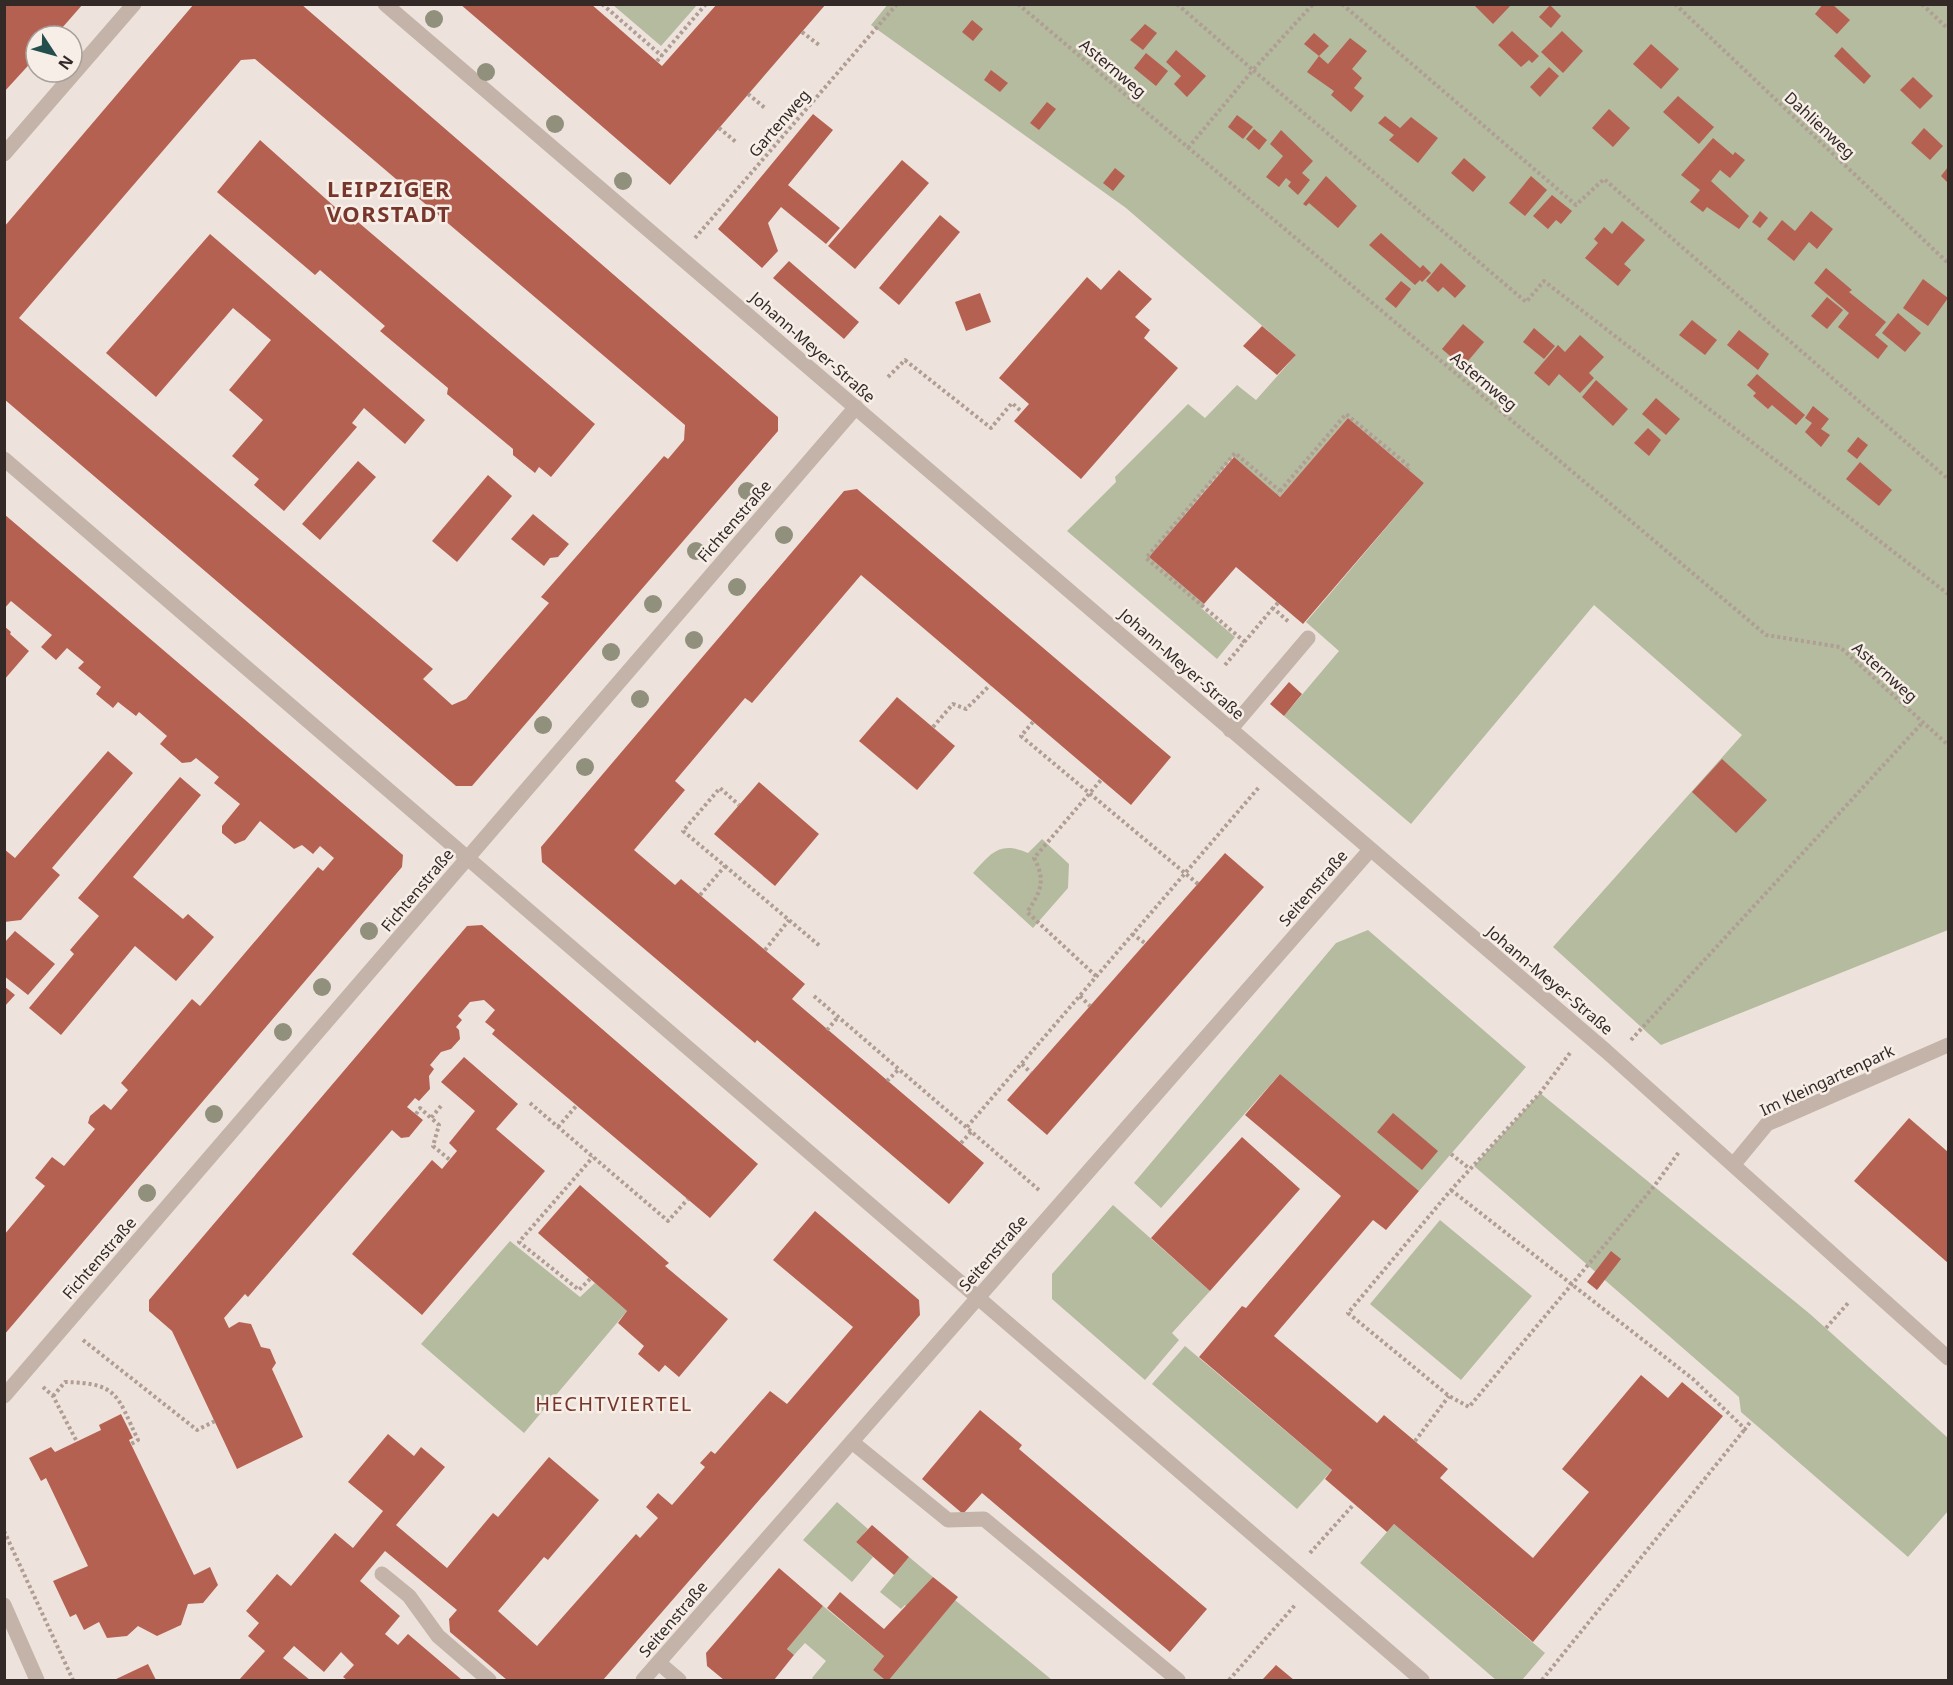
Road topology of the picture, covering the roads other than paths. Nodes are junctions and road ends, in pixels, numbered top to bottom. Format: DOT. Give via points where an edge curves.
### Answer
graph roads {
  1 [pos="134,4"];
  2 [pos="385,4"];
  3 [pos="4,154"];
  4 [pos="856,407"];
  5 [pos="4,459"];
  6 [pos="1308,638"];
  7 [pos="1230,730"];
  8 [pos="1370,850"];
  9 [pos="468,857"];
  10 [pos="1948,1045"];
  11 [pos="1734,1164"];
  12 [pos="977,1298"];
  13 [pos="1948,1358"];
  14 [pos="4,1396"];
  15 [pos="852,1442"];
  16 [pos="382,1574"];
  17 [pos="4,1605"];
  18 [pos="659,1663"];
  19 [pos="37,1680"];
  20 [pos="489,1680"];
  21 [pos="642,1680"];
  22 [pos="679,1680"];
  23 [pos="1178,1680"];
  24 [pos="1422,1680"];
  1 -- 3 [label="street"];
  2 -- 4 [label="street, Johann-Meyer-Straße"];
  4 -- 7 [label="street, Johann-Meyer-Straße"];
  4 -- 9 [label="street, Fichtenstraße"];
  5 -- 9 [label="street"];
  6 -- 7 [label="street"];
  7 -- 8 [label="street, Johann-Meyer-Straße"];
  8 -- 11 [label="street, Johann-Meyer-Straße"];
  8 -- 12 [label="street, Seitenstraße"];
  9 -- 12 [label="street"];
  9 -- 14 [label="street, Fichtenstraße"];
  10 -- 11 [label="street, Im Kleingartenpark" via="1767,1124"];
  11 -- 13 [label="street, Johann-Meyer-Straße"];
  12 -- 15 [label="street, Seitenstraße"];
  12 -- 24 [label="street"];
  15 -- 18 [label="street, Seitenstraße"];
  15 -- 23 [label="street" via="948,1520 984,1519"];
  16 -- 20 [label="street" via="409,1596 438,1636"];
  17 -- 19 [label="street"];
  18 -- 21 [label="street, Seitenstraße"];
  18 -- 22 [label="street"];
}
